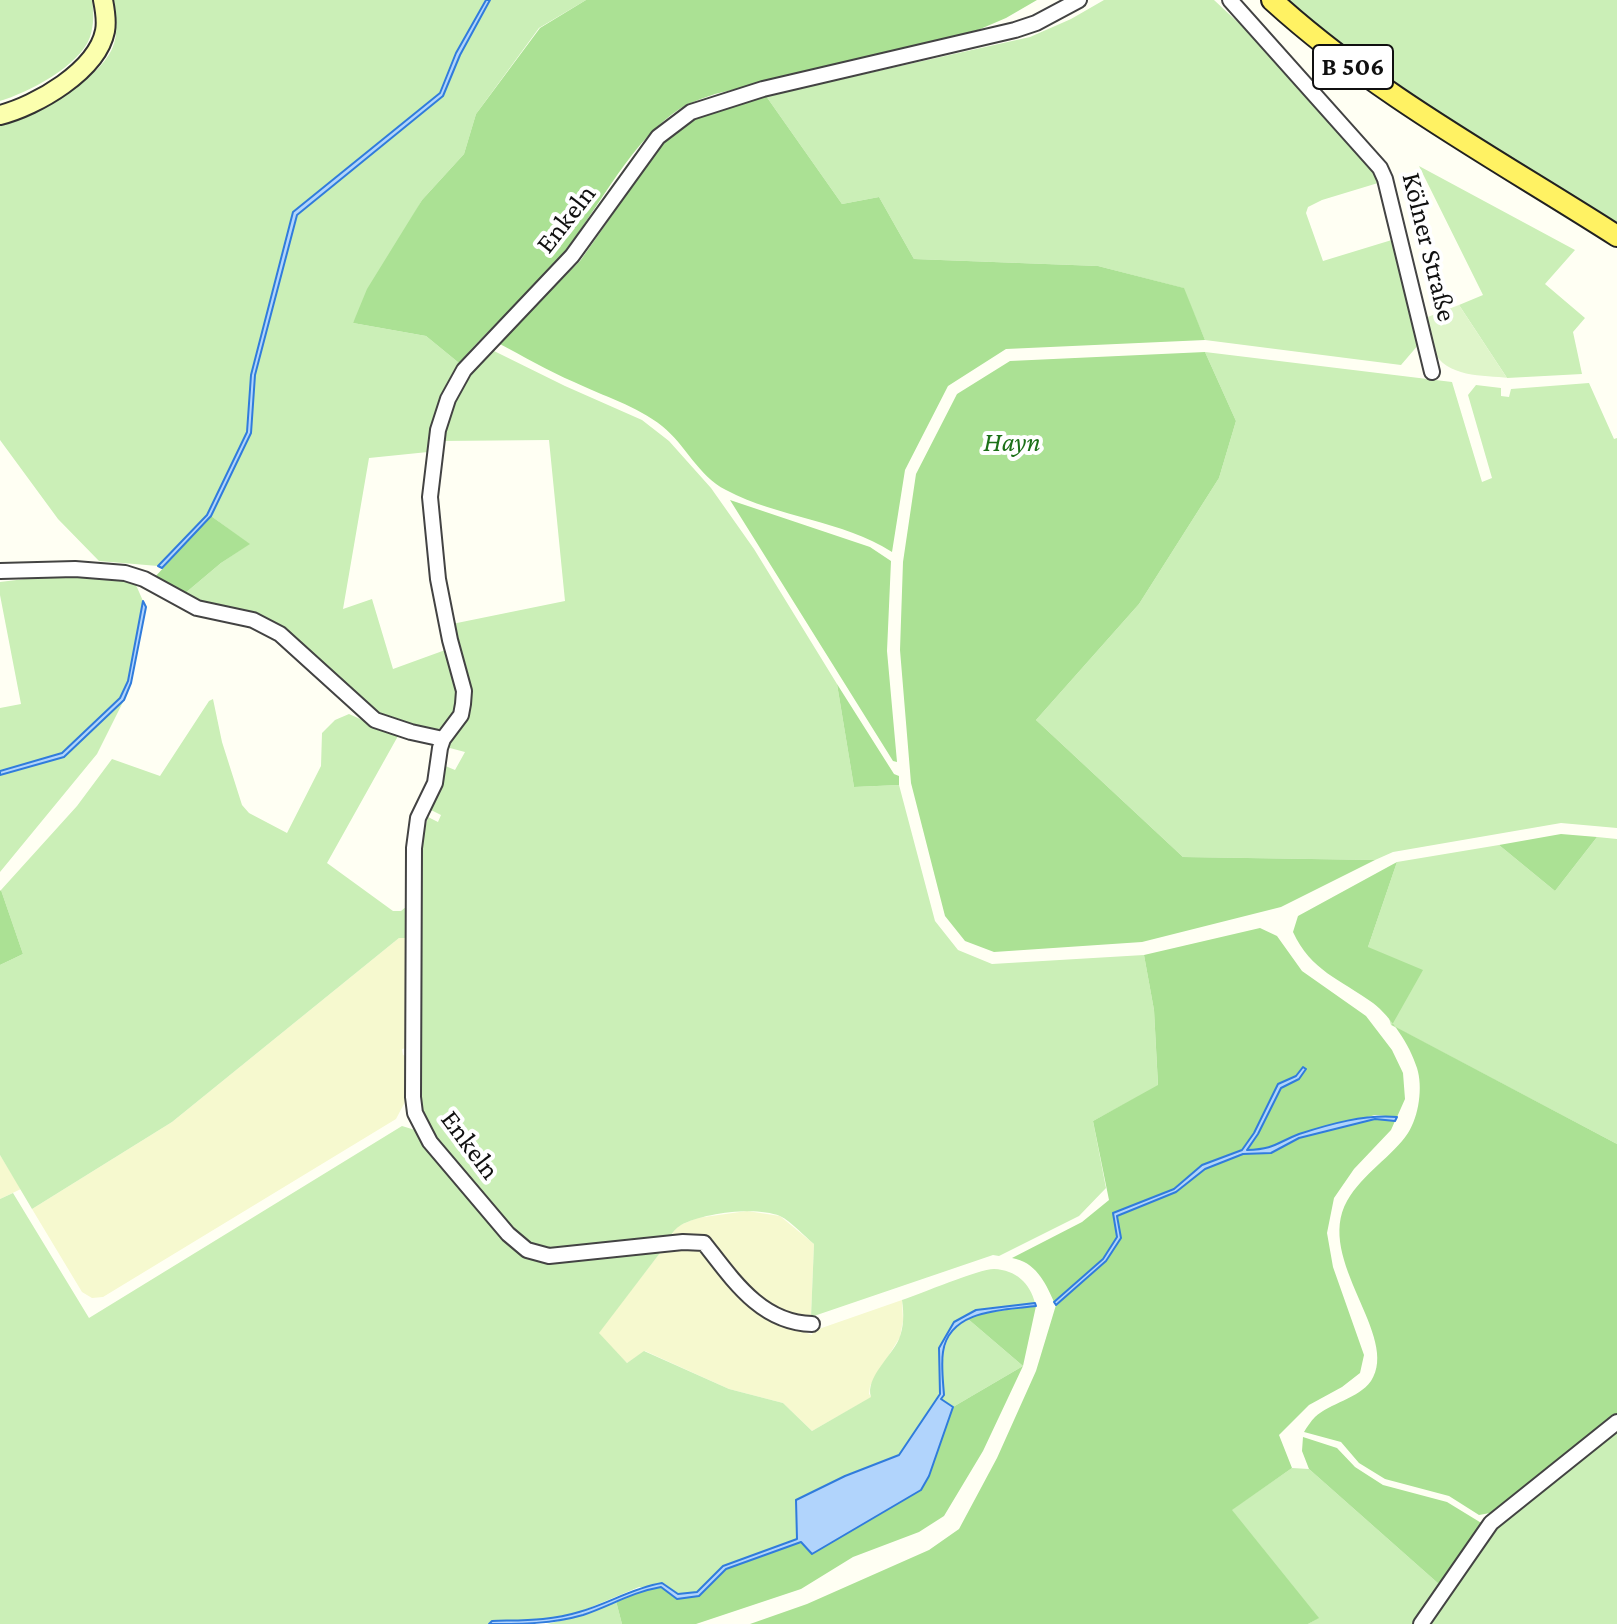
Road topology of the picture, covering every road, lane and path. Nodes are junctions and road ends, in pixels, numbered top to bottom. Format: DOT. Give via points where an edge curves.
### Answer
graph roads {
  1 [pos="103,0"];
  2 [pos="1079,0"];
  3 [pos="1230,0"];
  4 [pos="1272,0"];
  5 [pos="0,115"];
  6 [pos="1617,236"];
  7 [pos="1432,372"];
  8 [pos="0,571"];
  9 [pos="443,739"];
  10 [pos="812,1324"];
  11 [pos="1617,1422"];
  12 [pos="1421,1624"];
  1 -- 5 [label="street" via="105,32 89,61 47,96"];
  2 -- 9 [label="street, Enkeln" via="1015,30 724,101 691,112 658,137 572,256 464,370 442,415 430,517 438,579 464,691 461,715"];
  3 -- 7 [label="street, Kölner Straße" via="1380,168"];
  4 -- 6 [label="main road, B 506" via="1362,73"];
  8 -- 9 [label="street" via="116,571 144,579 197,608 253,620 280,634 375,720"];
  9 -- 10 [label="street, Enkeln" via="414,848 413,1097 430,1142 527,1250 549,1256 704,1243 768,1313 795,1324"];
  11 -- 12 [label="street" via="1491,1523"];
}
